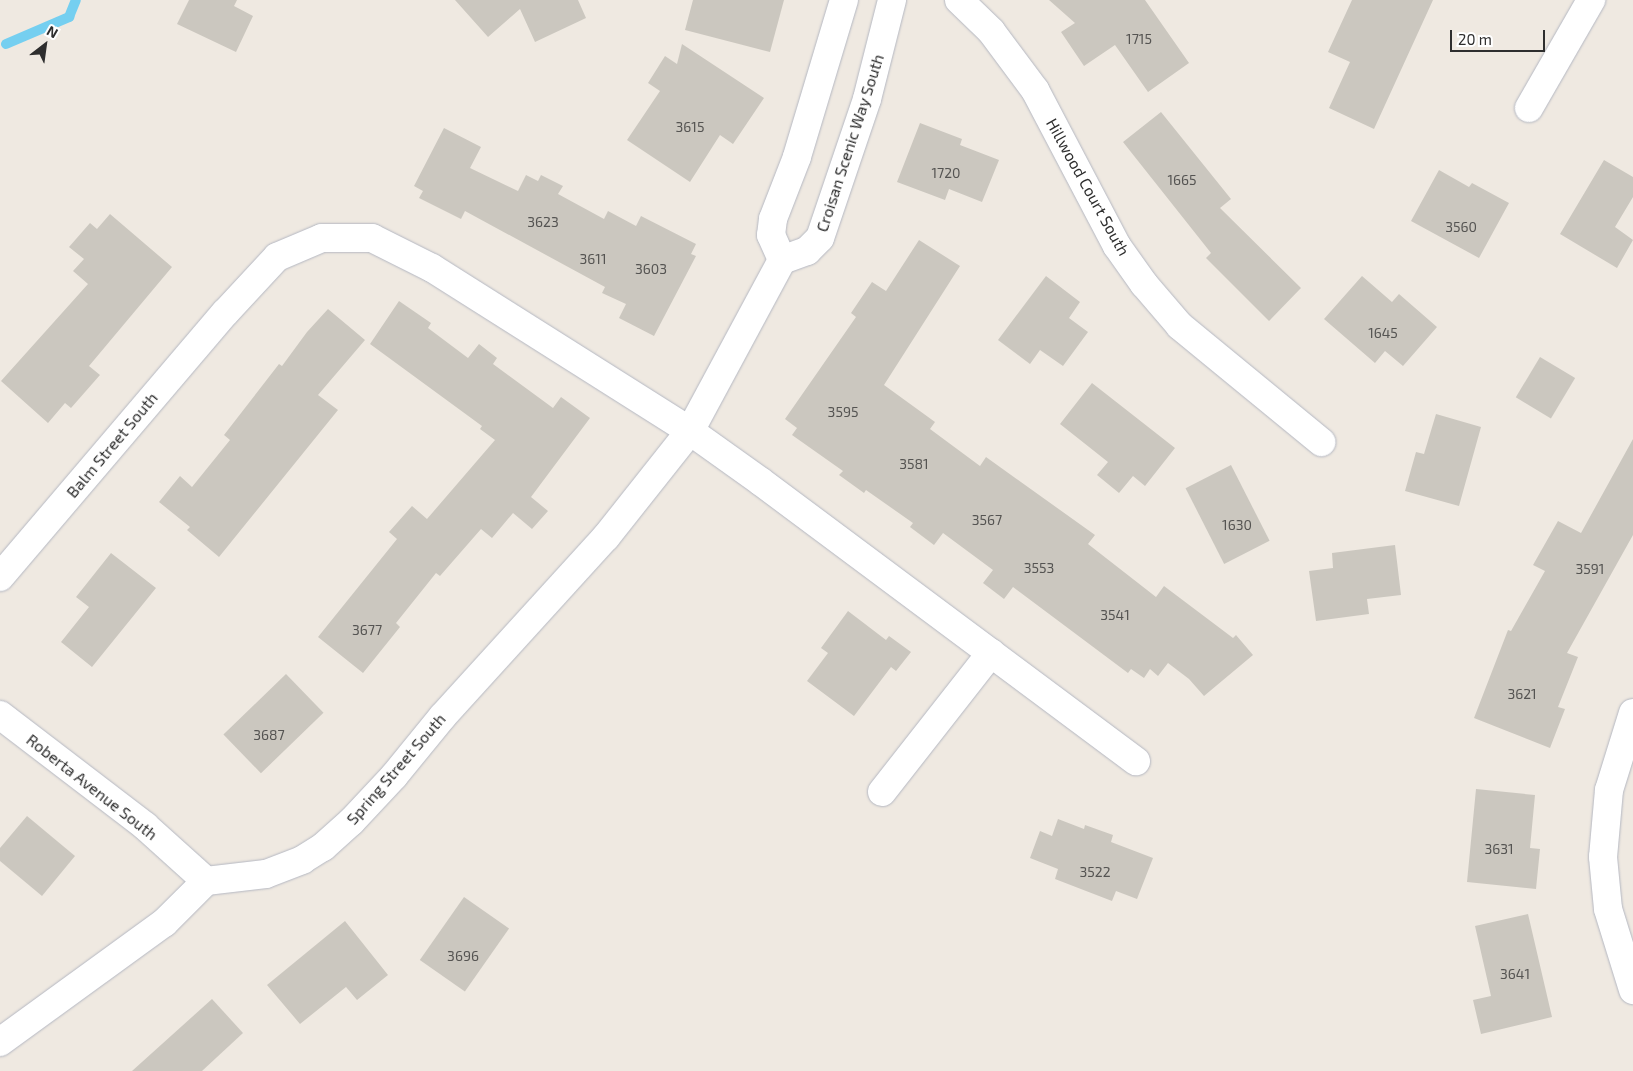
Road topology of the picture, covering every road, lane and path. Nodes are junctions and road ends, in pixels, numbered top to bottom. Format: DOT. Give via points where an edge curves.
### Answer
graph roads {
  1 [pos="844,0"];
  2 [pos="892,0"];
  3 [pos="959,0"];
  4 [pos="1591,0"];
  5 [pos="1529,108"];
  6 [pos="782,260"];
  7 [pos="690,431"];
  8 [pos="1321,442"];
  9 [pos="0,577"];
  10 [pos="991,653"];
  11 [pos="1633,713"];
  12 [pos="0,715"];
  13 [pos="1136,761"];
  14 [pos="882,792"];
  15 [pos="206,881"];
  16 [pos="1633,990"];
  17 [pos="0,1042"];
  1 -- 6 [label="street" via="800,148 773,219 772,235"];
  2 -- 6 [label="street, Croisan Scenic Way South" via="867,99 820,238 807,251"];
  3 -- 8 [label="street, Hillwood Court South" via="991,31 1036,90 1117,246 1144,284 1180,326"];
  4 -- 5 [label="street"];
  6 -- 7 [label="street, Spring Street South"];
  7 -- 9 [label="street, Balm Street South" via="432,268 372,238 322,238 277,257 225,313"];
  7 -- 10 [label="street, Balm Street South"];
  7 -- 15 [label="street, Spring Street South" via="606,537 351,822 323,847 302,860 266,874"];
  10 -- 13 [label="street, Balm Street South"];
  10 -- 14 [label="street"];
  11 -- 16 [label="street" via="1609,790 1603,857 1608,909"];
  12 -- 15 [label="street, Roberta Avenue South" via="145,826"];
  15 -- 17 [label="street" via="164,923"];
}
